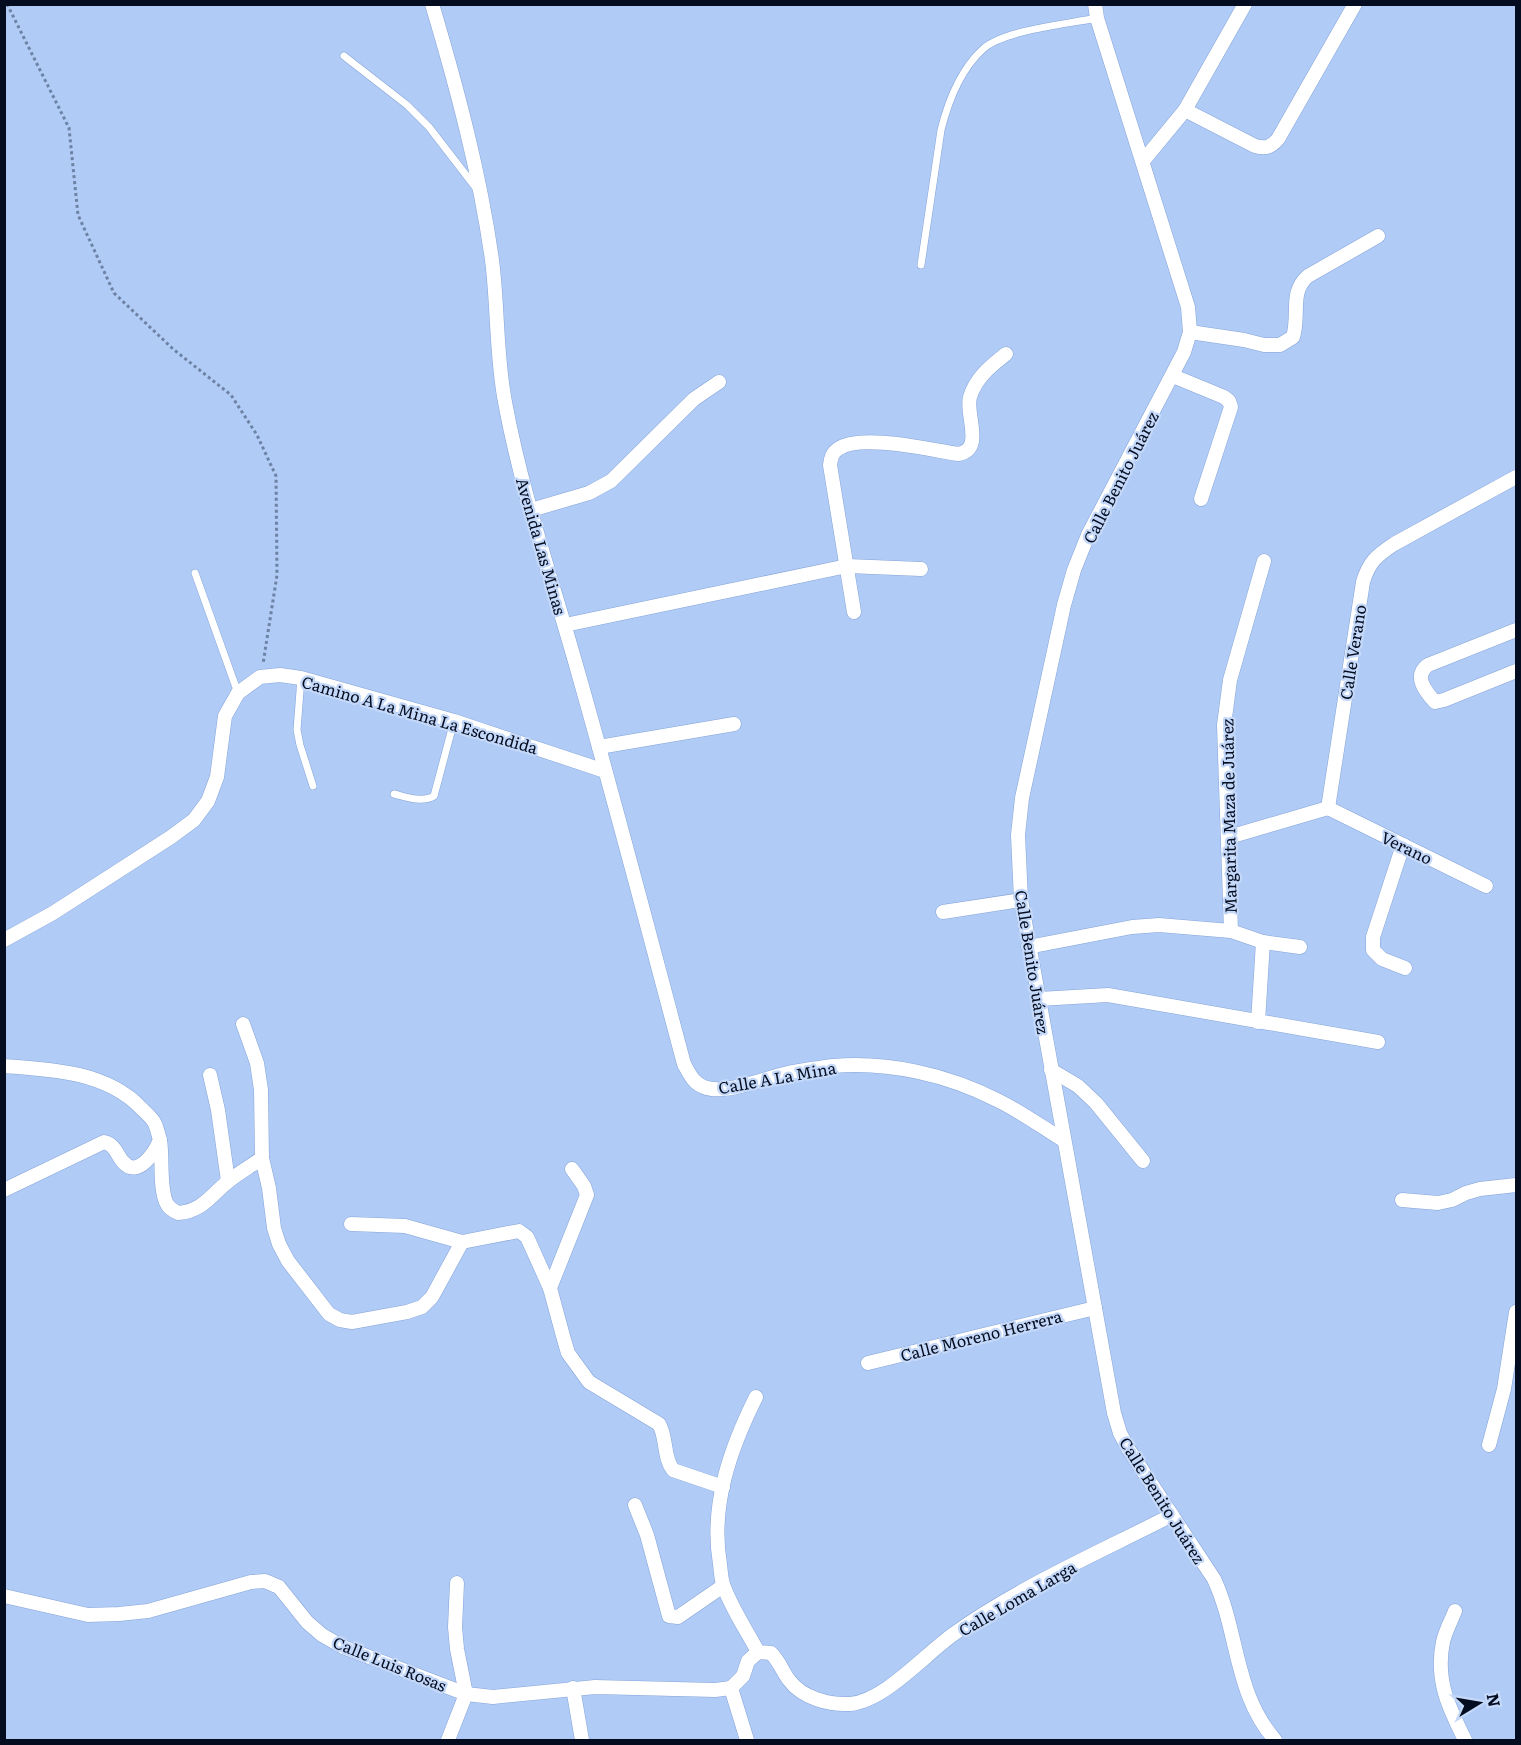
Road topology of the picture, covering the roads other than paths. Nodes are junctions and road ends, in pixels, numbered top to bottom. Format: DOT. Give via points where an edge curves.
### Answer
graph roads {
  1 [pos="432,4"];
  2 [pos="1245,4"];
  3 [pos="1355,4"];
  4 [pos="1096,11"];
  5 [pos="344,56"];
  6 [pos="1185,110"];
  7 [pos="1143,161"];
  8 [pos="480,192"];
  9 [pos="1378,236"];
  10 [pos="921,265"];
  11 [pos="1190,332"];
  12 [pos="1006,354"];
  13 [pos="1173,376"];
  14 [pos="719,382"];
  15 [pos="1516,477"];
  16 [pos="1201,499"];
  17 [pos="531,510"];
  18 [pos="1264,561"];
  19 [pos="847,566"];
  20 [pos="921,569"];
  21 [pos="195,573"];
  22 [pos="854,612"];
  23 [pos="565,625"];
  24 [pos="1516,630"];
  25 [pos="1516,671"];
  26 [pos="301,678"];
  27 [pos="238,693"];
  28 [pos="454,720"];
  29 [pos="734,724"];
  30 [pos="599,747"];
  31 [pos="605,771"];
  32 [pos="313,786"];
  33 [pos="394,794"];
  34 [pos="1328,808"];
  35 [pos="1229,837"];
  36 [pos="1403,845"];
  37 [pos="1486,886"];
  38 [pos="1021,900"];
  39 [pos="943,912"];
  40 [pos="1231,931"];
  41 [pos="4,940"];
  42 [pos="1263,942"];
  43 [pos="1028,947"];
  44 [pos="1300,947"];
  45 [pos="1405,968"];
  46 [pos="1039,999"];
  47 [pos="1258,1022"];
  48 [pos="243,1024"];
  49 [pos="1378,1042"];
  50 [pos="4,1066"];
  51 [pos="1051,1070"];
  52 [pos="210,1075"];
  53 [pos="692,1079"];
  54 [pos="160,1140"];
  55 [pos="1064,1140"];
  56 [pos="262,1158"];
  57 [pos="1143,1161"];
  58 [pos="572,1169"];
  59 [pos="228,1181"];
  60 [pos="1516,1185"];
  61 [pos="4,1190"];
  62 [pos="1402,1200"];
  63 [pos="351,1224"];
  64 [pos="462,1242"];
  65 [pos="550,1288"];
  66 [pos="1095,1308"];
  67 [pos="1516,1312"];
  68 [pos="868,1363"];
  69 [pos="756,1397"];
  70 [pos="1489,1445"];
  71 [pos="723,1487"];
  72 [pos="635,1505"];
  73 [pos="1172,1515"];
  74 [pos="457,1583"];
  75 [pos="723,1586"];
  76 [pos="4,1596"];
  77 [pos="1455,1611"];
  78 [pos="758,1652"];
  79 [pos="573,1688"];
  80 [pos="731,1688"];
  81 [pos="466,1694"];
  82 [pos="448,1740"];
  83 [pos="582,1740"];
  84 [pos="747,1740"];
  85 [pos="1275,1740"];
  86 [pos="1465,1740"];
  1 -- 8 [label="street, Avenida Las Minas" via="455,81"];
  2 -- 6 [label="street"];
  3 -- 6 [label="street" via="1272,146 1255,146"];
  4 -- 7 [label="street, Calle Benito Juárez"];
  4 -- 10 [label="lane" via="1000,38 983,48 970,64 946,108"];
  5 -- 8 [label="lane" via="429,127"];
  6 -- 7 [label="street"];
  7 -- 11 [label="street, Calle Benito Juárez" via="1188,307"];
  8 -- 17 [label="street, Avenida Las Minas" via="492,262 505,403"];
  9 -- 11 [label="street" via="1300,283 1293,337 1280,345"];
  11 -- 13 [label="street, Calle Benito Juárez"];
  12 -- 19 [label="street" via="976,382 969,399 971,448 965,453 882,442 864,442 835,450 830,465"];
  13 -- 16 [label="street" via="1224,397 1231,407"];
  13 -- 38 [label="street, Calle Benito Juárez" via="1088,535 1071,579 1022,798 1018,835"];
  14 -- 17 [label="street" via="694,399 611,481 590,493"];
  15 -- 34 [label="street, Calle Verano" via="1394,544 1378,554 1368,567"];
  17 -- 23 [label="street, Avenida Las Minas"];
  18 -- 35 [label="street, Margarita Maza de Juárez" via="1230,680 1224,725"];
  19 -- 20 [label="street"];
  19 -- 22 [label="street"];
  19 -- 23 [label="street"];
  21 -- 27 [label="lane"];
  23 -- 30 [label="street, Avenida Las Minas"];
  24 -- 25 [label="street" via="1428,665 1420,675 1436,702"];
  26 -- 27 [label="street, Camino A La Mina La Escondida" via="260,677"];
  26 -- 28 [label="street, Camino A La Mina La Escondida"];
  26 -- 32 [label="lane" via="297,730"];
  27 -- 41 [label="street" via="225,716 217,777 208,801 194,820 53,913"];
  28 -- 31 [label="street, Camino A La Mina La Escondida"];
  28 -- 33 [label="lane" via="434,796 422,800"];
  29 -- 30 [label="street"];
  30 -- 31 [label="street, Avenida Las Minas"];
  31 -- 53 [label="street, Avenida Las Minas" via="684,1064"];
  34 -- 35 [label="street"];
  34 -- 36 [label="street, Verano"];
  35 -- 40 [label="street, Margarita Maza de Juárez"];
  36 -- 37 [label="street, Verano"];
  36 -- 45 [label="street" via="1373,937 1373,950 1382,959"];
  38 -- 39 [label="street"];
  38 -- 43 [label="street, Calle Benito Juárez"];
  40 -- 42 [label="street"];
  40 -- 43 [label="street" via="1189,926 1132,927"];
  42 -- 44 [label="street"];
  42 -- 47 [label="street"];
  43 -- 46 [label="street, Calle Benito Juárez"];
  46 -- 47 [label="street" via="1107,995"];
  46 -- 51 [label="street, Calle Benito Juárez"];
  47 -- 49 [label="street"];
  48 -- 56 [label="street" via="257,1063 261,1090"];
  50 -- 54 [label="street" via="104,1082 131,1098 153,1121"];
  51 -- 55 [label="street, Calle Benito Juárez"];
  51 -- 57 [label="street" via="1078,1086 1096,1103"];
  52 -- 59 [label="street"];
  53 -- 55 [label="street, Calle A La Mina" via="704,1088 721,1090 836,1066 916,1071 998,1100"];
  54 -- 59 [label="street" via="163,1190 167,1205 178,1213 191,1212"];
  54 -- 61 [label="street" via="149,1160 140,1166 124,1163 114,1148 104,1142"];
  55 -- 66 [label="street, Calle Benito Juárez"];
  56 -- 59 [label="street"];
  56 -- 64 [label="street" via="279,1244 329,1314 340,1320 352,1322 422,1307 432,1297"];
  58 -- 65 [label="street" via="587,1195"];
  60 -- 62 [label="street" via="1480,1189 1438,1203"];
  63 -- 64 [label="street" via="405,1226"];
  64 -- 65 [label="street" via="513,1231 524,1233"];
  65 -- 71 [label="street" via="568,1353 589,1382 658,1424 673,1470"];
  66 -- 68 [label="street, Calle Moreno Herrera"];
  66 -- 73 [label="street, Calle Benito Juárez" via="1120,1433"];
  67 -- 70 [label="street" via="1504,1389"];
  69 -- 71 [label="street" via="740,1429"];
  71 -- 75 [label="street" via="716,1522"];
  72 -- 75 [label="street" via="669,1616 678,1617"];
  73 -- 78 [label="street, Calle Loma Larga" via="982,1615 873,1698 852,1704 828,1703 806,1694 789,1680 771,1653"];
  73 -- 85 [label="street, Calle Benito Juárez" via="1214,1580 1223,1600 1249,1700"];
  74 -- 81 [label="street" via="455,1627"];
  75 -- 78 [label="street"];
  76 -- 81 [label="street, Calle Luis Rosas" via="88,1615 119,1614 147,1611 265,1581 279,1587 307,1622 343,1647"];
  77 -- 86 [label="street" via="1443,1642 1441,1677 1448,1706"];
  78 -- 80 [label="street"];
  79 -- 80 [label="street, Calle Luis Rosas"];
  79 -- 81 [label="street, Calle Luis Rosas" via="492,1697"];
  79 -- 83 [label="street"];
  80 -- 84 [label="street"];
  81 -- 82 [label="street"];
}
